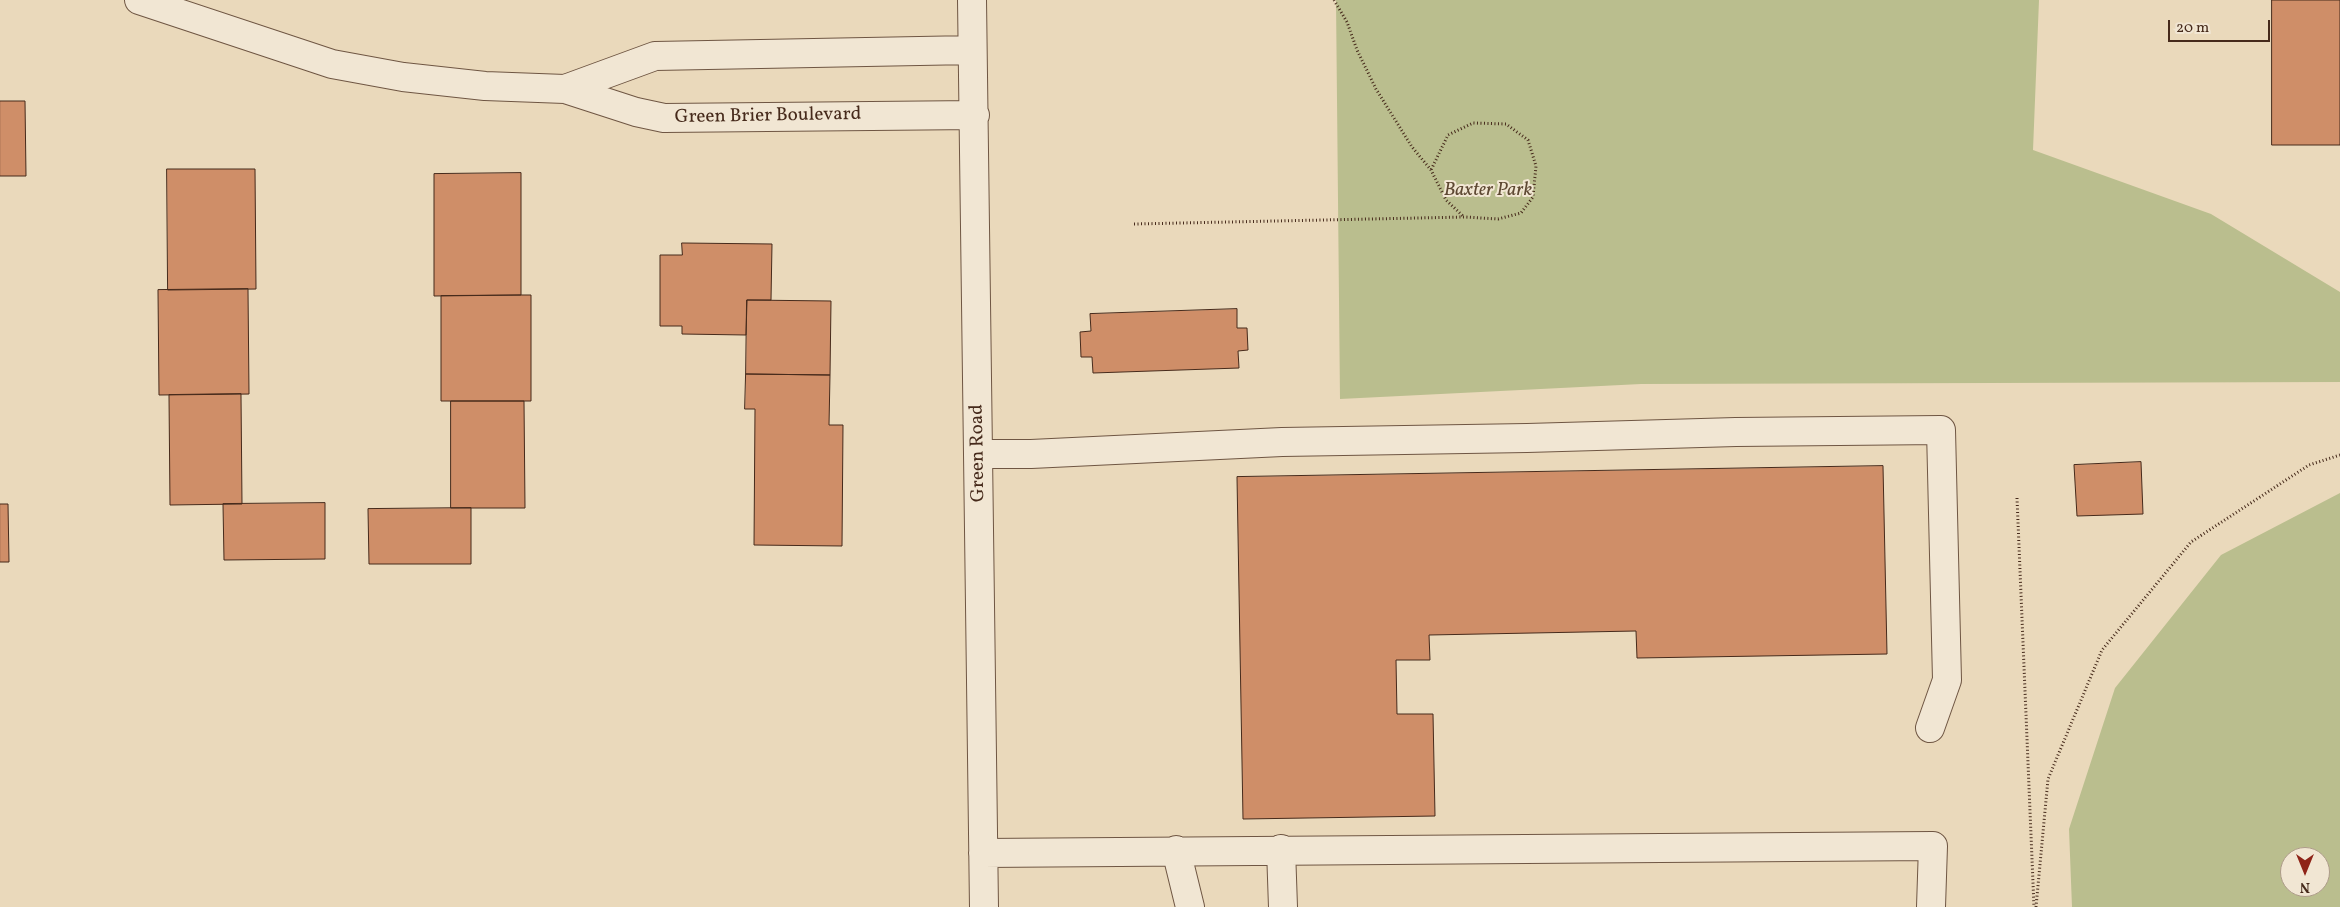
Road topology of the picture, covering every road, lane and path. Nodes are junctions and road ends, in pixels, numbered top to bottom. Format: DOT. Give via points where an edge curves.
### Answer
graph roads {
  1 [pos="139,0"];
  2 [pos="972,0"];
  3 [pos="1334,0"];
  4 [pos="972,50"];
  5 [pos="565,89"];
  6 [pos="975,115"];
  7 [pos="1431,170"];
  8 [pos="1465,217"];
  9 [pos="1134,224"];
  10 [pos="979,454"];
  11 [pos="2340,455"];
  12 [pos="2017,498"];
  13 [pos="1930,728"];
  14 [pos="1281,849"];
  15 [pos="1176,850"];
  16 [pos="983,853"];
  17 [pos="984,907"];
  18 [pos="1190,907"];
  19 [pos="1283,907"];
  20 [pos="1931,907"];
  21 [pos="2035,907"];
  1 -- 5 [label="street, Green Brier Boulevard" via="332,64 403,77 476,85"];
  2 -- 4 [label="street, Green Road"];
  3 -- 7 [label="path" via="1376,89 1412,147"];
  4 -- 5 [label="street, Green Brier Boulevard" via="655,56"];
  4 -- 6 [label="street, Green Road"];
  5 -- 6 [label="street, Green Brier Boulevard" via="664,118"];
  6 -- 10 [label="street, Green Road"];
  7 -- 8 [label="path" via="1446,200"];
  7 -- 8 [label="path" via="1448,135 1473,123 1506,124 1528,140 1536,166 1533,197 1521,213 1498,219"];
  8 -- 9 [label="path"];
  10 -- 13 [label="street" via="1282,442 1941,430 1947,680"];
  10 -- 16 [label="street, Green Road"];
  11 -- 21 [label="path" via="2309,465 2192,542 2102,650 2048,779"];
  12 -- 21 [label="path"];
  14 -- 15 [label="street"];
  14 -- 19 [label="street"];
  14 -- 20 [label="street" via="1933,846"];
  15 -- 16 [label="street"];
  15 -- 18 [label="street"];
  16 -- 17 [label="street, Green Road"];
}
